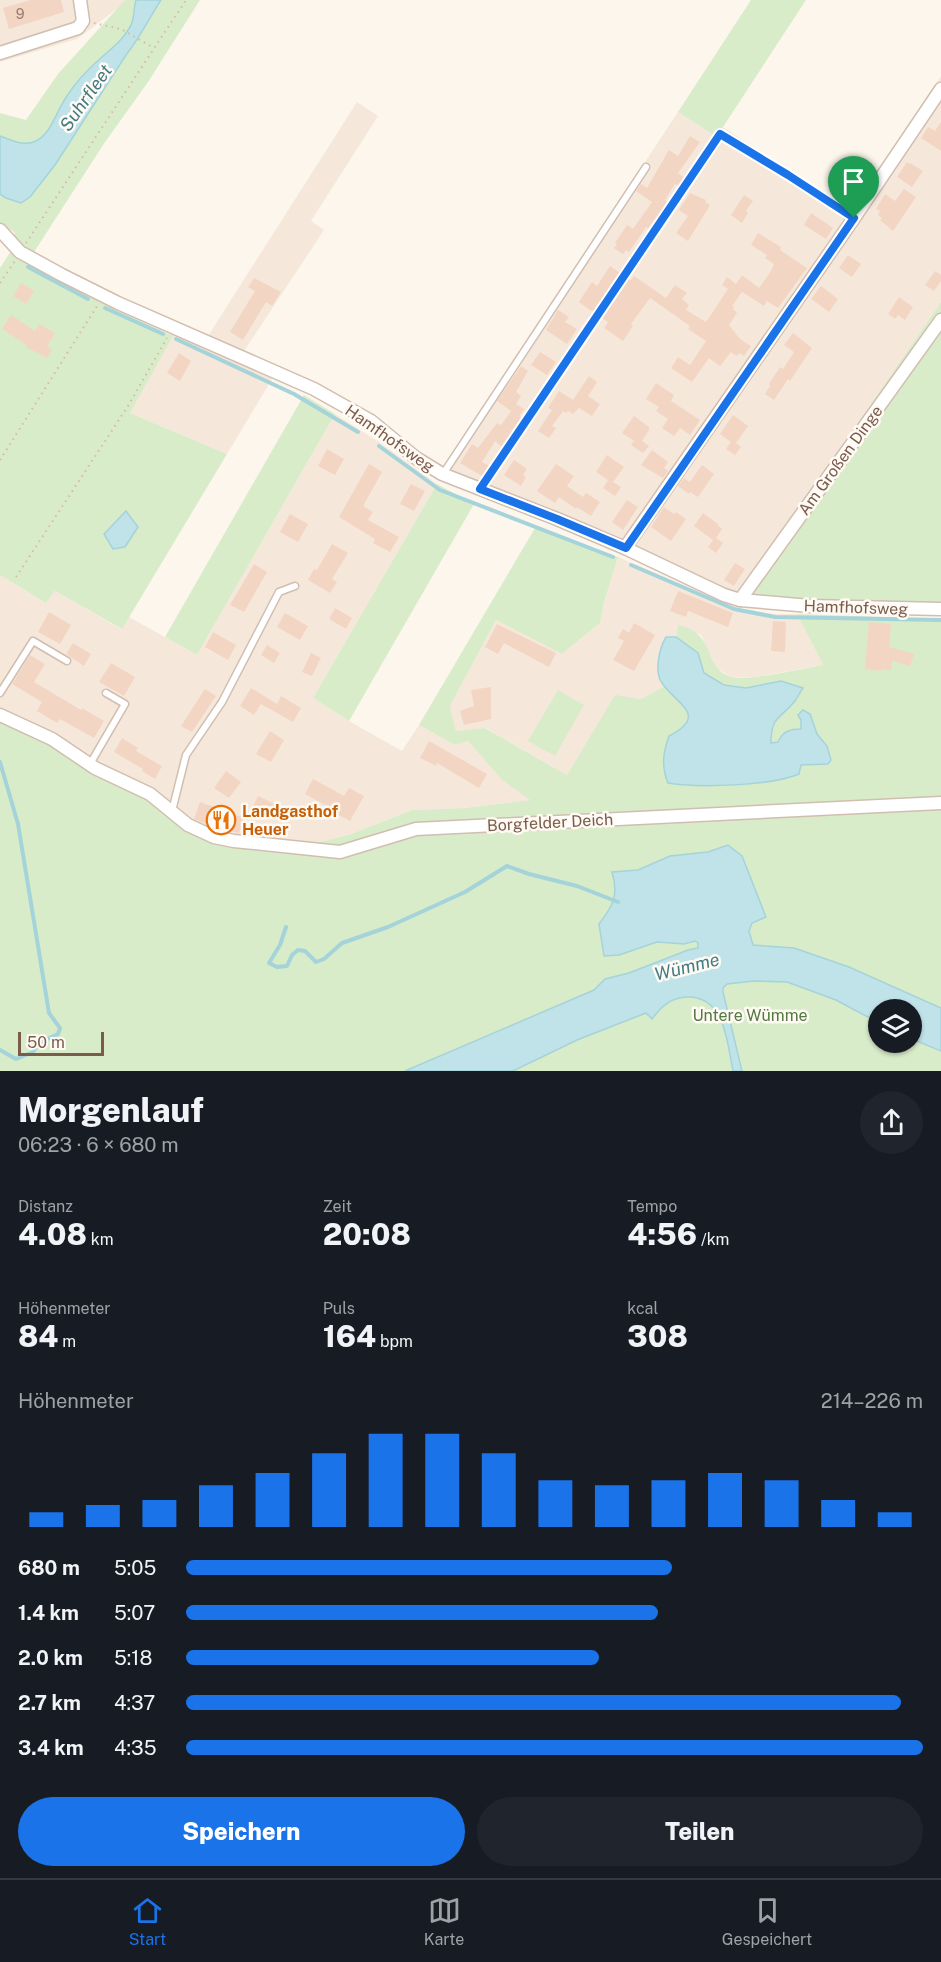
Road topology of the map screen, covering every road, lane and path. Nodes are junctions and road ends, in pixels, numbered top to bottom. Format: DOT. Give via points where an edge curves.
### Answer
graph roads {
  1 [pos="80,0"];
  2 [pos="186,0"];
  3 [pos="83,21"];
  4 [pos="154,48"];
  5 [pos="0,53"];
  6 [pos="941,89"];
  7 [pos="720,134"];
  8 [pos="646,167"];
  9 [pos="854,218"];
  10 [pos="0,230"];
  11 [pos="20,252"];
  12 [pos="0,284"];
  13 [pos="103,296"];
  14 [pos="941,320"];
  15 [pos="173,328"];
  16 [pos="0,459"];
  17 [pos="442,474"];
  18 [pos="480,489"];
  19 [pos="626,548"];
  20 [pos="16,577"];
  21 [pos="295,586"];
  22 [pos="740,600"];
  23 [pos="941,609"];
  24 [pos="67,661"];
  25 [pos="0,693"];
  26 [pos="106,693"];
  27 [pos="0,716"];
  28 [pos="90,764"];
  29 [pos="941,802"];
  30 [pos="172,811"];
  1 -- 3 [label="street"];
  2 -- 4 [label="path"];
  3 -- 4 [label="path" via="121,28"];
  3 -- 5 [label="street" via="67,33"];
  4 -- 11 [label="path"];
  6 -- 9 [label="street"];
  7 -- 9 [label="path"];
  7 -- 18 [label="lane"];
  8 -- 17 [label="lane"];
  9 -- 19 [label="street"];
  10 -- 11 [label="street, Hamfhofsweg"];
  11 -- 12 [label="path"];
  11 -- 13 [label="street, Hamfhofsweg"];
  13 -- 15 [label="street, Hamfhofsweg"];
  13 -- 16 [label="path"];
  14 -- 22 [label="street, Am Großen Dinge"];
  15 -- 17 [label="street, Hamfhofsweg" via="314,389 371,421"];
  15 -- 20 [label="path" via="128,406"];
  17 -- 18 [label="street, Hamfhofsweg"];
  18 -- 19 [label="street, Hamfhofsweg"];
  19 -- 22 [label="street, Hamfhofsweg"];
  21 -- 30 [label="lane" via="279,592 222,702 186,755"];
  22 -- 23 [label="street, Hamfhofsweg"];
  24 -- 25 [label="lane" via="33,640"];
  26 -- 28 [label="lane" via="125,704"];
  27 -- 28 [label="street, Borgfelder Deich" via="52,739"];
  28 -- 30 [label="street, Borgfelder Deich" via="150,794"];
  29 -- 30 [label="street, Borgfelder Deich" via="416,829 340,852 214,837 188,825"];
}
